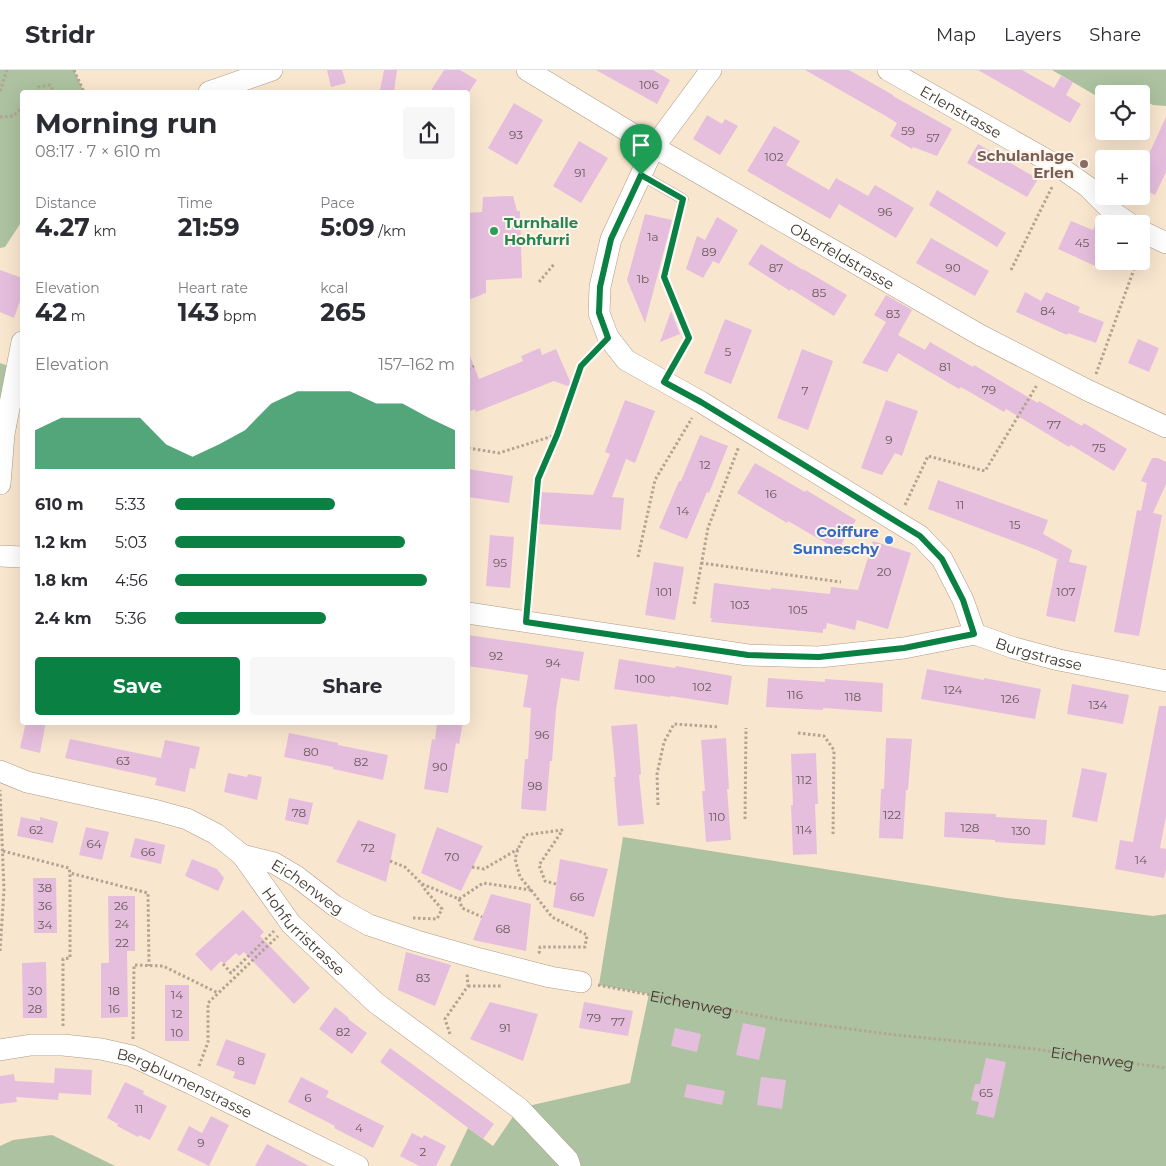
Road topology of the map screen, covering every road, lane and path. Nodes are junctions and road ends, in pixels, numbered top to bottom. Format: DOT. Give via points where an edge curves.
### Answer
graph roads {
  1 [pos="74,70"];
  2 [pos="272,70"];
  3 [pos="527,70"];
  4 [pos="711,70"];
  5 [pos="888,70"];
  6 [pos="6,72"];
  7 [pos="0,74"];
  8 [pos="37,90"];
  9 [pos="53,90"];
  10 [pos="83,90"];
  11 [pos="215,90"];
  12 [pos="0,91"];
  13 [pos="20,110"];
  14 [pos="0,116"];
  15 [pos="654,146"];
  16 [pos="1061,168"];
  17 [pos="641,175"];
  18 [pos="683,199"];
  19 [pos="1117,215"];
  20 [pos="1150,235"];
  21 [pos="1166,243"];
  22 [pos="554,263"];
  23 [pos="1011,270"];
  24 [pos="1134,270"];
  25 [pos="538,282"];
  26 [pos="608,338"];
  27 [pos="20,352"];
  28 [pos="474,366"];
  29 [pos="470,368"];
  30 [pos="1094,379"];
  31 [pos="1039,380"];
  32 [pos="664,382"];
  33 [pos="701,402"];
  34 [pos="1166,427"];
  35 [pos="745,429"];
  36 [pos="557,435"];
  37 [pos="470,448"];
  38 [pos="0,484"];
  39 [pos="897,522"];
  40 [pos="0,556"];
  41 [pos="20,557"];
  42 [pos="638,558"];
  43 [pos="701,563"];
  44 [pos="841,582"];
  45 [pos="694,604"];
  46 [pos="470,613"];
  47 [pos="526,622"];
  48 [pos="974,634"];
  49 [pos="1166,681"];
  50 [pos="719,727"];
  51 [pos="746,728"];
  52 [pos="798,733"];
  53 [pos="0,771"];
  54 [pos="1,791"];
  55 [pos="658,805"];
  56 [pos="745,820"];
  57 [pos="833,836"];
  58 [pos="518,849"];
  59 [pos="3,851"];
  60 [pos="242,855"];
  61 [pos="390,861"];
  62 [pos="472,867"];
  63 [pos="70,873"];
  64 [pos="421,883"];
  65 [pos="556,884"];
  66 [pos="531,890"];
  67 [pos="459,899"];
  68 [pos="482,917"];
  69 [pos="409,918"];
  70 [pos="291,924"];
  71 [pos="268,936"];
  72 [pos="0,951"];
  73 [pos="544,954"];
  74 [pos="223,964"];
  75 [pos="149,966"];
  76 [pos="581,982"];
  77 [pos="468,986"];
  78 [pos="218,994"];
  79 [pos="450,1036"];
  80 [pos="63,1045"];
  81 [pos="0,1050"];
  82 [pos="132,1056"];
  83 [pos="200,1066"];
  84 [pos="1166,1068"];
  85 [pos="358,1166"];
  86 [pos="570,1166"];
  1 -- 10 [label="path"];
  2 -- 11 [label="street"];
  3 -- 15 [label="street, Oberfeldstrasse"];
  4 -- 15 [label="street"];
  5 -- 16 [label="street, Erlenstrasse"];
  6 -- 7 [label="path"];
  6 -- 12 [label="path"];
  8 -- 9 [label="path" via="38,87 50,85"];
  13 -- 14 [label="path" via="13,116"];
  15 -- 17 [label="street"];
  15 -- 34 [label="street, Oberfeldstrasse" via="980,335"];
  16 -- 19 [label="street, Erlenstrasse" via="1088,187"];
  16 -- 23 [label="path"];
  17 -- 18 [label="lane"];
  17 -- 26 [label="street" via="611,239 600,287 599,313"];
  18 -- 32 [label="path" via="664,277 689,338"];
  20 -- 21 [label="street"];
  22 -- 25 [label="path"];
  24 -- 30 [label="path"];
  26 -- 32 [label="street" via="626,360"];
  26 -- 36 [label="path" via="581,366"];
  27 -- 38 [label="street" via="4,434"];
  28 -- 29 [label="path"];
  31 -- 39 [label="path" via="985,471 928,456"];
  32 -- 33 [label="street"];
  33 -- 35 [label="street"];
  33 -- 42 [label="path" via="655,480"];
  35 -- 39 [label="street"];
  35 -- 43 [label="path" via="708,528"];
  36 -- 37 [label="path" via="499,453"];
  36 -- 47 [label="path" via="538,479"];
  39 -- 48 [label="street" via="920,536 942,559 963,600"];
  40 -- 41 [label="street"];
  43 -- 44 [label="path"];
  43 -- 45 [label="path"];
  46 -- 47 [label="street"];
  47 -- 48 [label="street" via="748,655 775,656 819,657 885,651"];
  48 -- 49 [label="street, Burgstrasse" via="1059,660"];
  50 -- 55 [label="path" via="674,724 664,742 657,774"];
  51 -- 56 [label="path"];
  52 -- 57 [label="path" via="824,736 834,750"];
  53 -- 60 [label="street, Hohfurristrasse" via="27,782 144,807 187,820 216,834"];
  54 -- 59 [label="path"];
  58 -- 62 [label="path" via="484,869"];
  58 -- 65 [label="path" via="526,835 563,829 539,865 545,881"];
  58 -- 66 [label="path" via="515,859 520,877"];
  59 -- 63 [label="path" via="69,868"];
  59 -- 72 [label="path"];
  60 -- 70 [label="street, Hohfurristrasse"];
  60 -- 76 [label="street, Eichenweg" via="274,863 335,906 369,925 480,959"];
  61 -- 64 [label="path" via="405,867"];
  63 -- 75 [label="path" via="148,893"];
  63 -- 80 [label="path" via="70,958 63,958"];
  64 -- 67 [label="path"];
  64 -- 69 [label="path" via="442,909 437,920"];
  66 -- 67 [label="path" via="483,883"];
  66 -- 73 [label="path" via="552,917 588,935 585,946 540,947 538,952"];
  67 -- 68 [label="path" via="462,908"];
  70 -- 78 [label="path"];
  70 -- 86 [label="street, Hohfurristrasse" via="376,1003 519,1108"];
  71 -- 74 [label="path" via="231,973"];
  75 -- 78 [label="path" via="163,966"];
  75 -- 82 [label="path" via="134,965"];
  76 -- 84 [label="path, Eichenweg" via="782,1020"];
  77 -- 79 [label="path" via="445,1019"];
  78 -- 83 [label="path" via="208,1003 208,1042"];
  80 -- 81 [label="street, Bergblumenstrasse" via="31,1045"];
  80 -- 82 [label="street, Bergblumenstrasse"];
  82 -- 85 [label="street, Bergblumenstrasse"];
}
